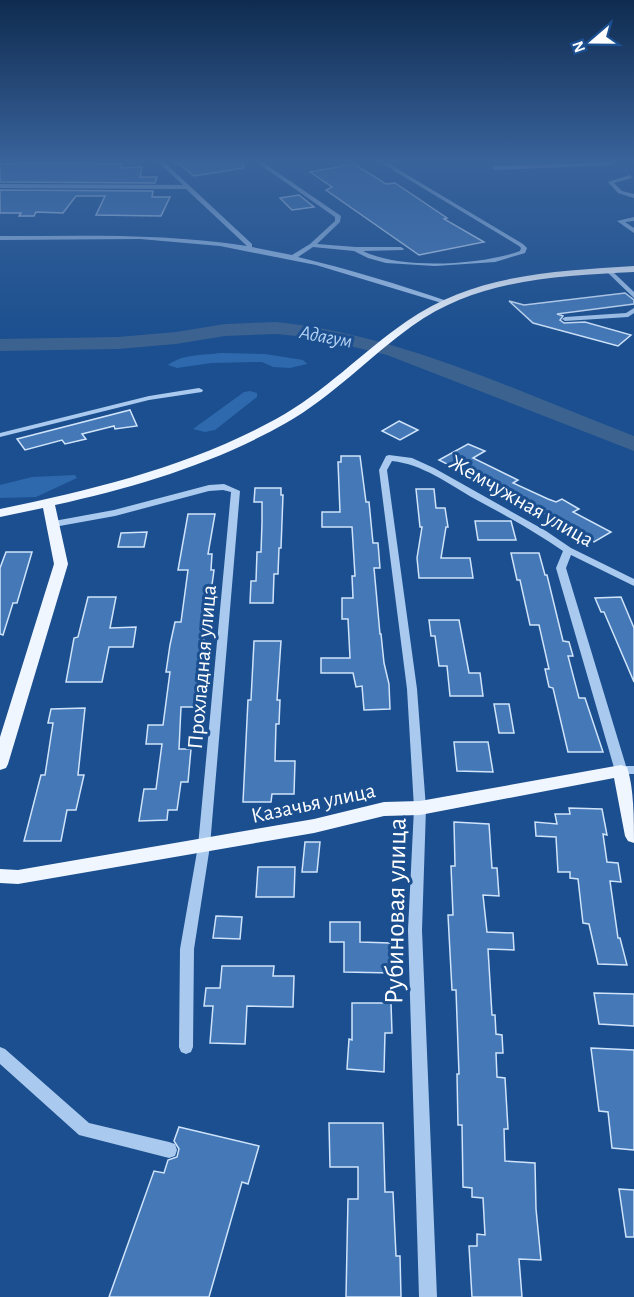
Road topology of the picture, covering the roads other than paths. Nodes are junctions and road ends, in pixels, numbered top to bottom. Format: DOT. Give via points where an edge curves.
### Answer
graph roads {
  1 [pos="225,222"];
  2 [pos="338,222"];
  3 [pos="482,222"];
  4 [pos="621,222"];
  5 [pos="634,231"];
  6 [pos="0,238"];
  7 [pos="312,245"];
  8 [pos="249,249"];
  9 [pos="356,249"];
  10 [pos="401,249"];
  11 [pos="292,258"];
  12 [pos="634,269"];
  13 [pos="609,271"];
  14 [pos="634,296"];
  15 [pos="445,302"];
  16 [pos="634,310"];
  17 [pos="565,319"];
  18 [pos="200,390"];
  19 [pos="0,435"];
  20 [pos="389,458"];
  21 [pos="48,504"];
  22 [pos="0,513"];
  23 [pos="54,524"];
  24 [pos="568,550"];
  25 [pos="634,583"];
  26 [pos="0,764"];
  27 [pos="627,770"];
  28 [pos="420,808"];
  29 [pos="634,836"];
  30 [pos="204,846"];
  31 [pos="0,876"];
  32 [pos="186,1047"];
  33 [pos="0,1054"];
  34 [pos="170,1150"];
  35 [pos="428,1297"];
  1 -- 8 [label="street" via="250,245"];
  2 -- 7 [label="street"];
  3 -- 9 [label="street" via="521,245 523,252 502,259 408,265 384,261"];
  4 -- 5 [label="street"];
  6 -- 8 [label="street" via="162,238"];
  7 -- 9 [label="street"];
  7 -- 11 [label="street"];
  8 -- 11 [label="street"];
  9 -- 10 [label="street"];
  11 -- 15 [label="street"];
  12 -- 13 [label="main road"];
  13 -- 14 [label="street"];
  13 -- 15 [label="main road" via="525,278"];
  15 -- 21 [label="main road" via="284,420 216,453 121,486"];
  16 -- 17 [label="street" via="628,315"];
  18 -- 19 [label="street" via="149,398"];
  20 -- 24 [label="street, Жемчужная улица" via="409,460 431,470"];
  20 -- 28 [label="street, Рубиновая улица" via="383,470 412,689"];
  21 -- 22 [label="main road"];
  21 -- 23 [label="main road"];
  23 -- 26 [label="main road" via="61,564"];
  23 -- 30 [label="street, Прохладная улица" via="209,488 236,491"];
  24 -- 25 [label="street, Жемчужная улица"];
  24 -- 27 [label="street" via="561,568"];
  27 -- 28 [label="main road, Казачья улица"];
  27 -- 29 [label="main road"];
  28 -- 30 [label="main road, Казачья улица" via="384,809"];
  28 -- 35 [label="street, Рубиновая улица" via="415,930"];
  30 -- 31 [label="main road, Казачья улица" via="18,877"];
  30 -- 32 [label="street, Прохладная улица" via="187,949"];
  33 -- 34 [label="street" via="85,1130"];
}
